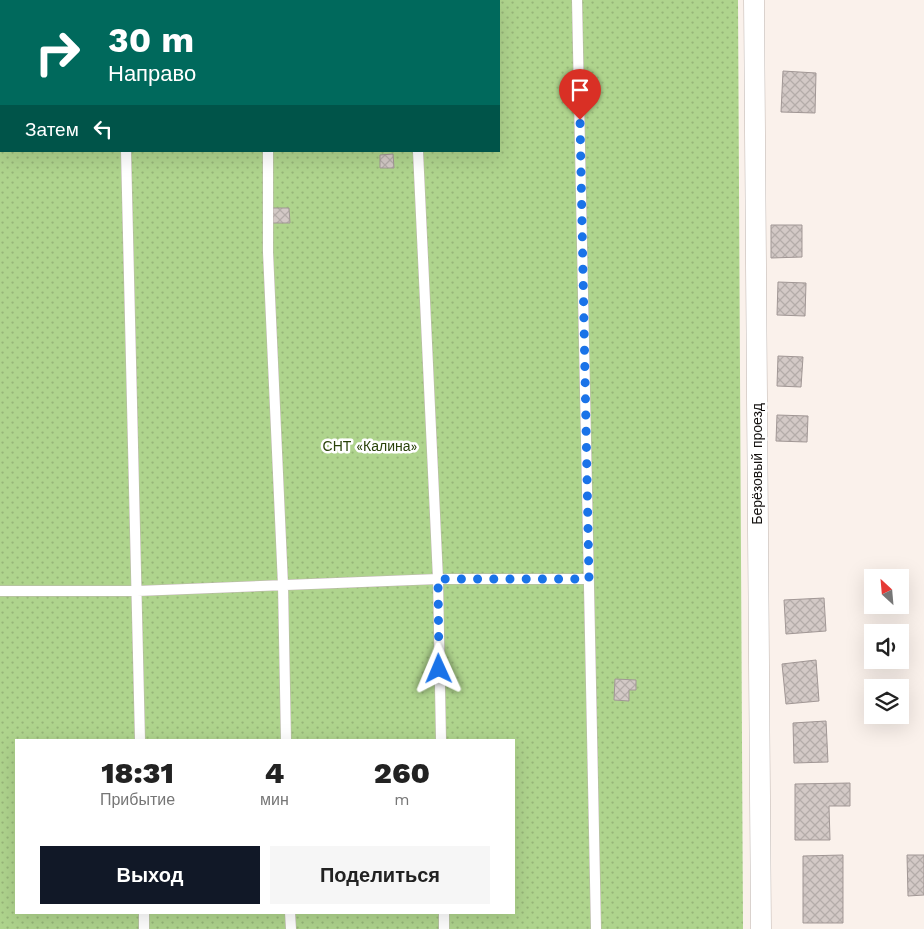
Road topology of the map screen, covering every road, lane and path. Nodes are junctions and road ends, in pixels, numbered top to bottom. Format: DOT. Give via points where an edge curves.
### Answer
graph roads {
  1 [pos="577,0"];
  2 [pos="754,0"];
  3 [pos="126,152"];
  4 [pos="268,152"];
  5 [pos="418,152"];
  6 [pos="438,579"];
  7 [pos="589,579"];
  8 [pos="283,585"];
  9 [pos="0,591"];
  10 [pos="136,591"];
  11 [pos="140,739"];
  12 [pos="286,739"];
  13 [pos="440,739"];
  14 [pos="144,914"];
  15 [pos="290,914"];
  16 [pos="444,914"];
  17 [pos="144,929"];
  18 [pos="291,929"];
  19 [pos="444,929"];
  20 [pos="596,929"];
  21 [pos="761,929"];
  1 -- 7 [label="lane"];
  2 -- 21 [label="street, Берёзовый проезд"];
  3 -- 10 [label="lane"];
  4 -- 8 [label="lane" via="268,252"];
  5 -- 6 [label="lane"];
  6 -- 7 [label="lane"];
  6 -- 8 [label="lane"];
  6 -- 13 [label="lane"];
  7 -- 20 [label="lane"];
  8 -- 10 [label="lane"];
  8 -- 12 [label="lane"];
  9 -- 10 [label="lane"];
  10 -- 11 [label="lane"];
  14 -- 17 [label="lane"];
  15 -- 18 [label="lane"];
  16 -- 19 [label="lane"];
}
